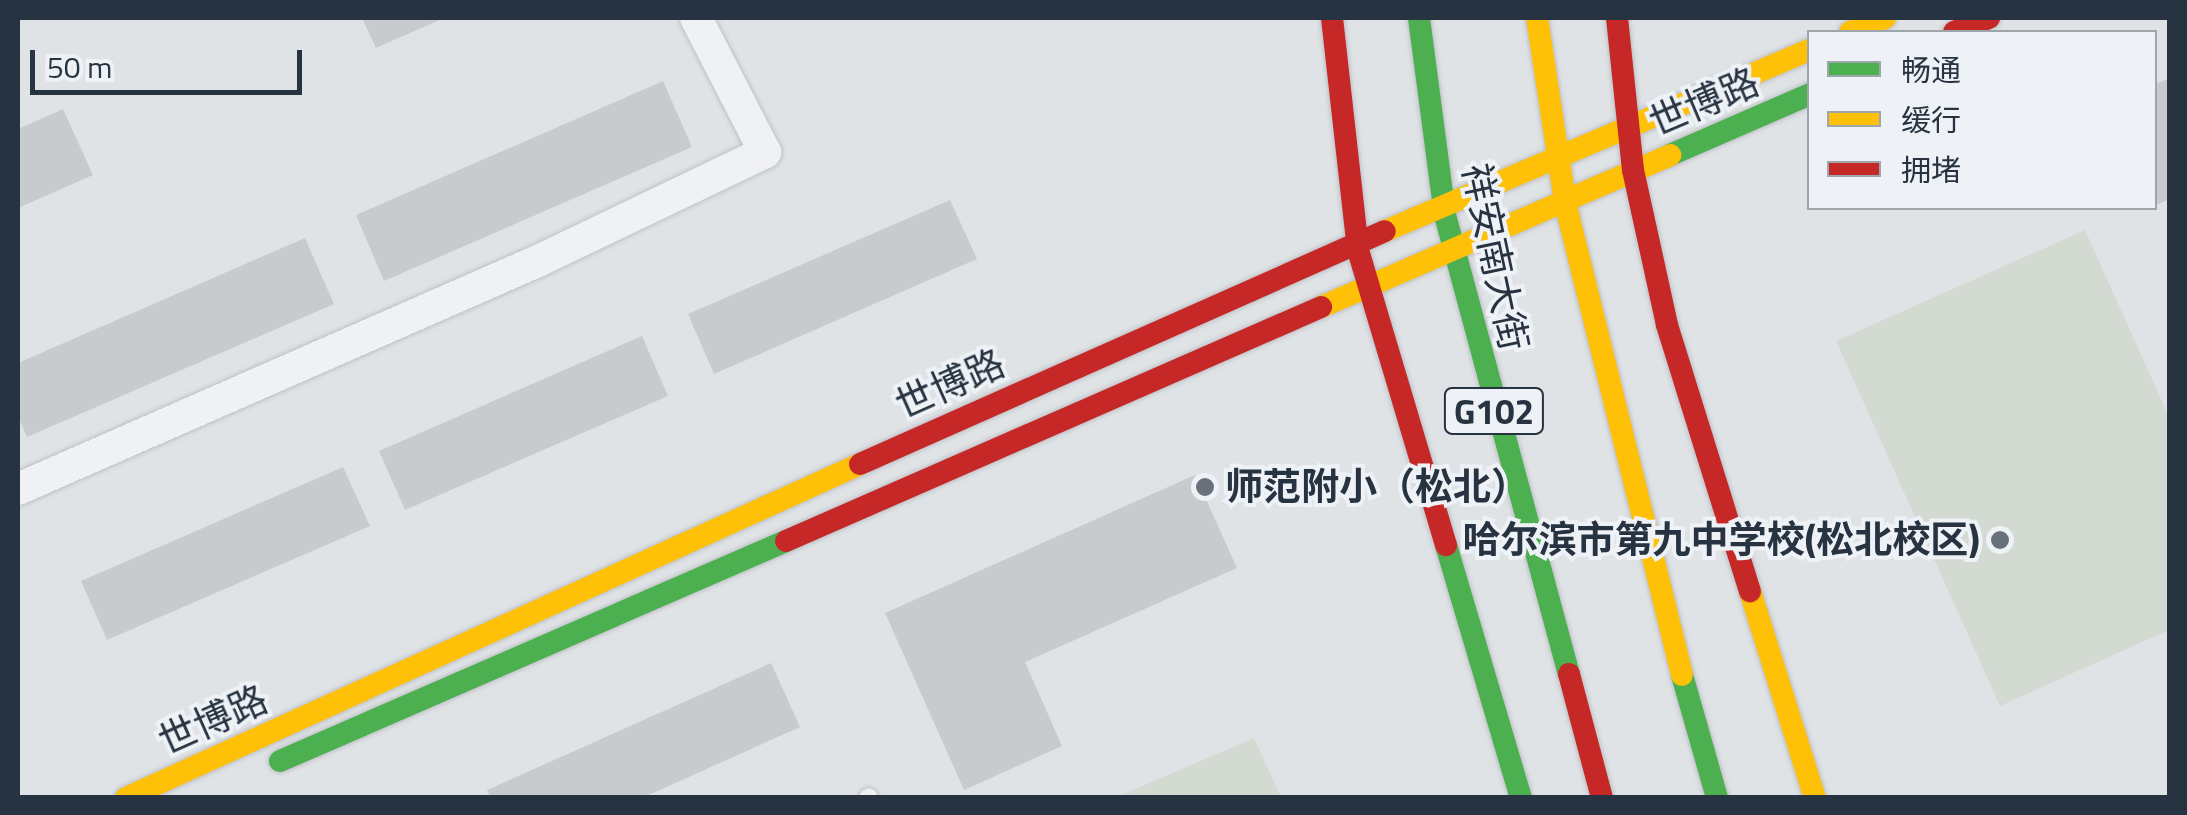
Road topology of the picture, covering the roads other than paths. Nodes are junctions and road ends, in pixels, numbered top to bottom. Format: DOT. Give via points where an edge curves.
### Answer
graph roads {
  1 [pos="696,18"];
  2 [pos="1332,18"];
  3 [pos="1419,18"];
  4 [pos="1537,18"];
  5 [pos="1617,18"];
  6 [pos="1886,18"];
  7 [pos="1989,18"];
  8 [pos="1855,30"];
  9 [pos="1959,30"];
  10 [pos="1807,51"];
  11 [pos="1807,95"];
  12 [pos="1630,126"];
  13 [pos="1557,154"];
  14 [pos="1633,170"];
  15 [pos="1565,202"];
  16 [pos="1444,206"];
  17 [pos="1357,242"];
  18 [pos="1455,251"];
  19 [pos="1370,288"];
  20 [pos="18,489"];
  21 [pos="250,774"];
  22 [pos="126,798"];
  23 [pos="1521,798"];
  24 [pos="1602,798"];
  25 [pos="1718,798"];
  26 [pos="1815,798"];
  1 -- 20 [label="street" via="765,152 538,261"];
  2 -- 17 [label="main road"];
  3 -- 16 [label="main road, 祥安南大街 / G102"];
  4 -- 13 [label="main road"];
  5 -- 12 [label="main road"];
  6 -- 8 [label="main road"];
  7 -- 9 [label="main road"];
  10 -- 12 [label="main road, 世博路"];
  11 -- 14 [label="main road, 世博路"];
  12 -- 13 [label="main road, 世博路"];
  12 -- 14 [label="main road"];
  13 -- 15 [label="main road"];
  13 -- 16 [label="main road, 世博路"];
  14 -- 15 [label="main road, 世博路"];
  14 -- 26 [label="main road" via="1667,325"];
  15 -- 18 [label="main road, 世博路"];
  15 -- 25 [label="main road" via="1649,555"];
  16 -- 17 [label="main road, 世博路"];
  16 -- 18 [label="main road, 祥安南大街 / G102"];
  17 -- 19 [label="main road"];
  17 -- 22 [label="main road, 世博路"];
  18 -- 19 [label="main road, 世博路"];
  18 -- 24 [label="main road, 祥安南大街 / G102"];
  19 -- 21 [label="main road, 世博路"];
  19 -- 23 [label="main road"];
}
